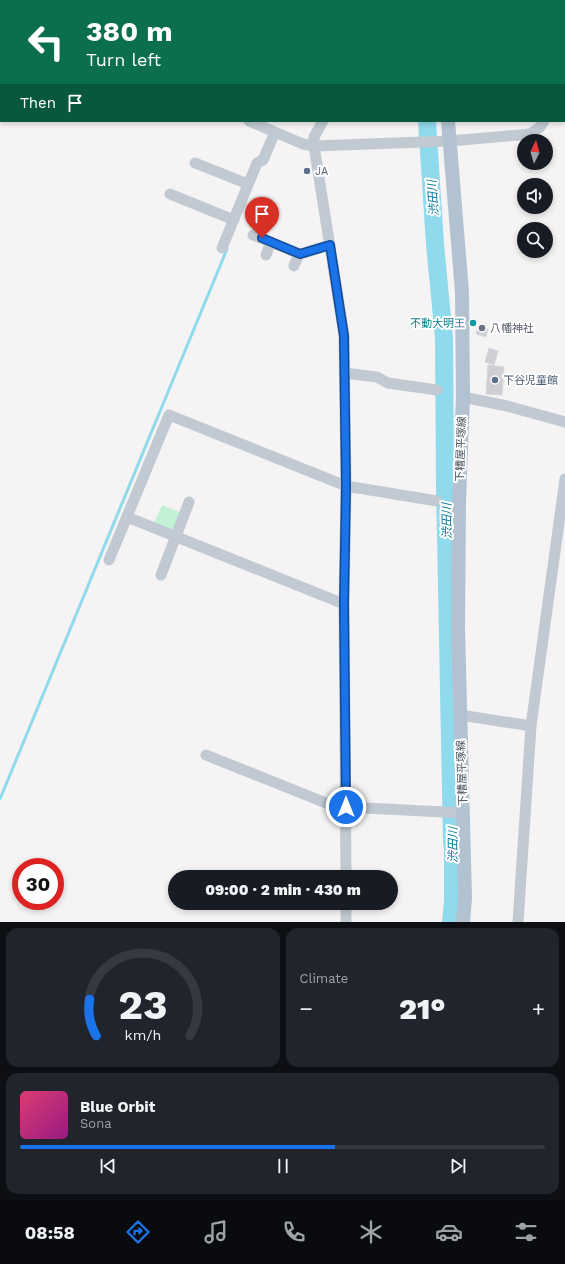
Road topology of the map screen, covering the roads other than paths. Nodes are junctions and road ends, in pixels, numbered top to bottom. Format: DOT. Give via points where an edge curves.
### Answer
graph roads {
  1 [pos="251,122"];
  2 [pos="322,122"];
  3 [pos="448,122"];
  4 [pos="543,122"];
  5 [pos="275,132"];
  6 [pos="445,141"];
  7 [pos="314,146"];
  8 [pos="196,163"];
  9 [pos="248,184"];
  10 [pos="170,194"];
  11 [pos="234,220"];
  12 [pos="253,235"];
  13 [pos="271,242"];
  14 [pos="330,245"];
  15 [pos="222,248"];
  16 [pos="299,254"];
  17 [pos="266,255"];
  18 [pos="294,266"];
  19 [pos="344,373"];
  20 [pos="437,390"];
  21 [pos="463,397"];
  22 [pos="565,422"];
  23 [pos="565,479"];
  24 [pos="346,486"];
  25 [pos="189,502"];
  26 [pos="437,502"];
  27 [pos="127,517"];
  28 [pos="177,536"];
  29 [pos="109,560"];
  30 [pos="161,575"];
  31 [pos="344,604"];
  32 [pos="460,715"];
  33 [pos="531,726"];
  34 [pos="206,755"];
  35 [pos="346,807"];
  36 [pos="463,813"];
  37 [pos="346,870"];
  38 [pos="346,910"];
  39 [pos="346,922"];
  40 [pos="464,922"];
  41 [pos="518,922"];
  1 -- 5 [label="street"];
  2 -- 7 [label="street" via="314,137"];
  3 -- 6 [label="main road, 下糟屋平塚線"];
  4 -- 6 [label="street" via="530,134"];
  5 -- 7 [label="street"];
  5 -- 9 [label="street" via="263,160 256,163"];
  6 -- 7 [label="street"];
  6 -- 21 [label="main road, 下糟屋平塚線" via="462,292"];
  7 -- 14 [label="street"];
  8 -- 9 [label="street"];
  9 -- 11 [label="street"];
  10 -- 11 [label="street"];
  11 -- 15 [label="street"];
  12 -- 13 [label="street"];
  13 -- 16 [label="street"];
  13 -- 17 [label="street"];
  14 -- 16 [label="street"];
  14 -- 19 [label="street" via="344,336"];
  16 -- 18 [label="street"];
  19 -- 20 [label="street"];
  19 -- 24 [label="street"];
  21 -- 22 [label="street"];
  21 -- 32 [label="main road, 下糟屋平塚線" via="459,501"];
  23 -- 33 [label="street"];
  24 -- 26 [label="street"];
  24 -- 27 [label="street" via="169,415"];
  24 -- 31 [label="street"];
  25 -- 28 [label="street"];
  27 -- 28 [label="street"];
  27 -- 29 [label="street"];
  28 -- 30 [label="street"];
  28 -- 31 [label="street"];
  31 -- 35 [label="street"];
  32 -- 33 [label="street"];
  32 -- 36 [label="main road, 下糟屋平塚線"];
  33 -- 41 [label="street"];
  34 -- 35 [label="street" via="331,804"];
  35 -- 36 [label="street"];
  35 -- 37 [label="street"];
  36 -- 40 [label="main road, 下糟屋平塚線"];
  38 -- 39 [label="street"];
}
